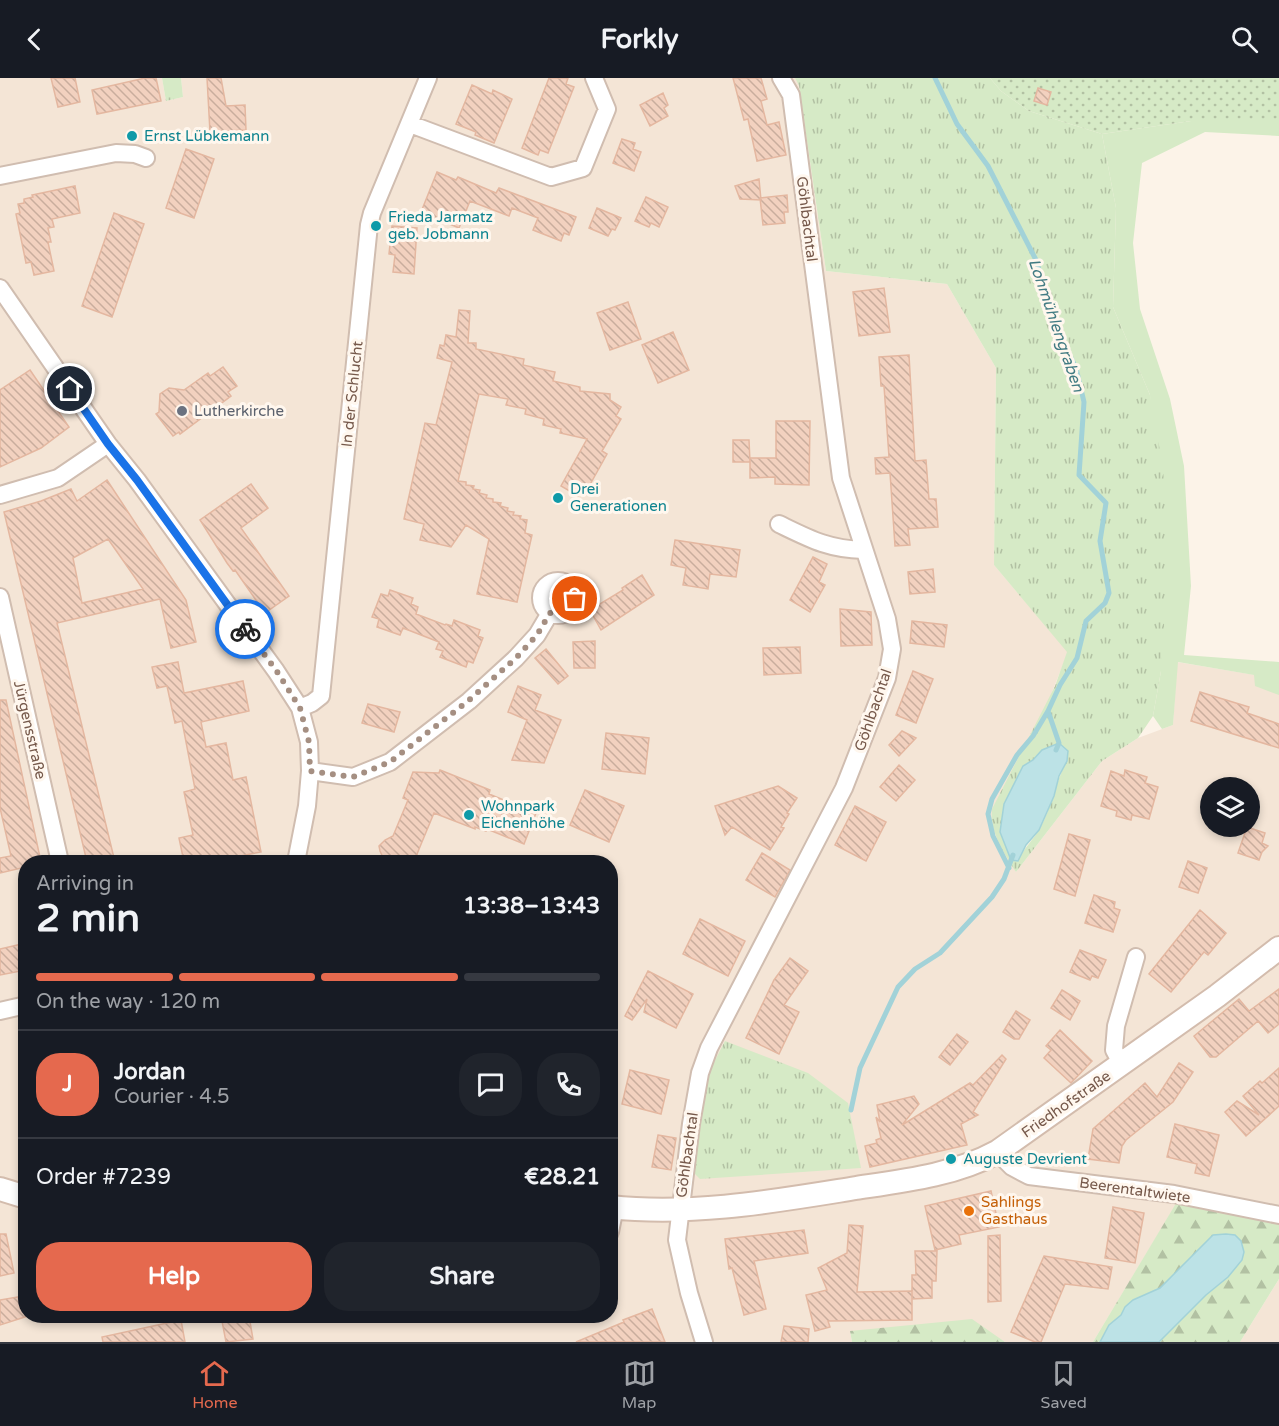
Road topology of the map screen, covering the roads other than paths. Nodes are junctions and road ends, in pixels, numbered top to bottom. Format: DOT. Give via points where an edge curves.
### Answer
graph roads {
  1 [pos="428,78"];
  2 [pos="594,78"];
  3 [pos="781,78"];
  4 [pos="410,124"];
  5 [pos="146,158"];
  6 [pos="0,176"];
  7 [pos="0,288"];
  8 [pos="108,444"];
  9 [pos="0,495"];
  10 [pos="779,524"];
  11 [pos="863,550"];
  12 [pos="0,597"];
  13 [pos="550,613"];
  14 [pos="300,708"];
  15 [pos="310,771"];
  16 [pos="58,855"];
  17 [pos="297,855"];
  18 [pos="1279,948"];
  19 [pos="1136,957"];
  20 [pos="18,1007"];
  21 [pos="0,1011"];
  22 [pos="1122,1065"];
  23 [pos="997,1152"];
  24 [pos="0,1189"];
  25 [pos="18,1195"];
  26 [pos="618,1207"];
  27 [pos="680,1209"];
  28 [pos="1279,1215"];
  29 [pos="704,1342"];
  1 -- 4 [label="street, In der Schlucht"];
  2 -- 4 [label="street" via="608,109 583,168 551,177"];
  3 -- 11 [label="street, Göhlbachtal" via="791,95 841,478"];
  4 -- 14 [label="street, In der Schlucht" via="372,213 321,696"];
  5 -- 6 [label="street" via="116,153"];
  7 -- 8 [label="street"];
  8 -- 9 [label="street" via="58,478"];
  8 -- 14 [label="street"];
  10 -- 11 [label="street" via="823,545"];
  11 -- 27 [label="street, Göhlbachtal" via="891,639 886,678 844,788 703,1063"];
  12 -- 16 [label="street, Jürgensstraße"];
  13 -- 15 [label="street" via="516,658 390,762 353,777"];
  14 -- 15 [label="street" via="309,742"];
  15 -- 17 [label="street"];
  18 -- 22 [label="street, Friedhofstraße"];
  19 -- 22 [label="street" via="1116,1026 1114,1050"];
  20 -- 21 [label="street"];
  22 -- 23 [label="street, Friedhofstraße"];
  23 -- 27 [label="street, Friedhofstraße" via="975,1163 907,1179 758,1203"];
  23 -- 28 [label="street, Beerentaltwiete" via="1029,1176 1174,1194"];
  24 -- 25 [label="street"];
  26 -- 27 [label="street, Friedhofstraße"];
  27 -- 29 [label="street, Göhlbachtal" via="677,1240"];
}
